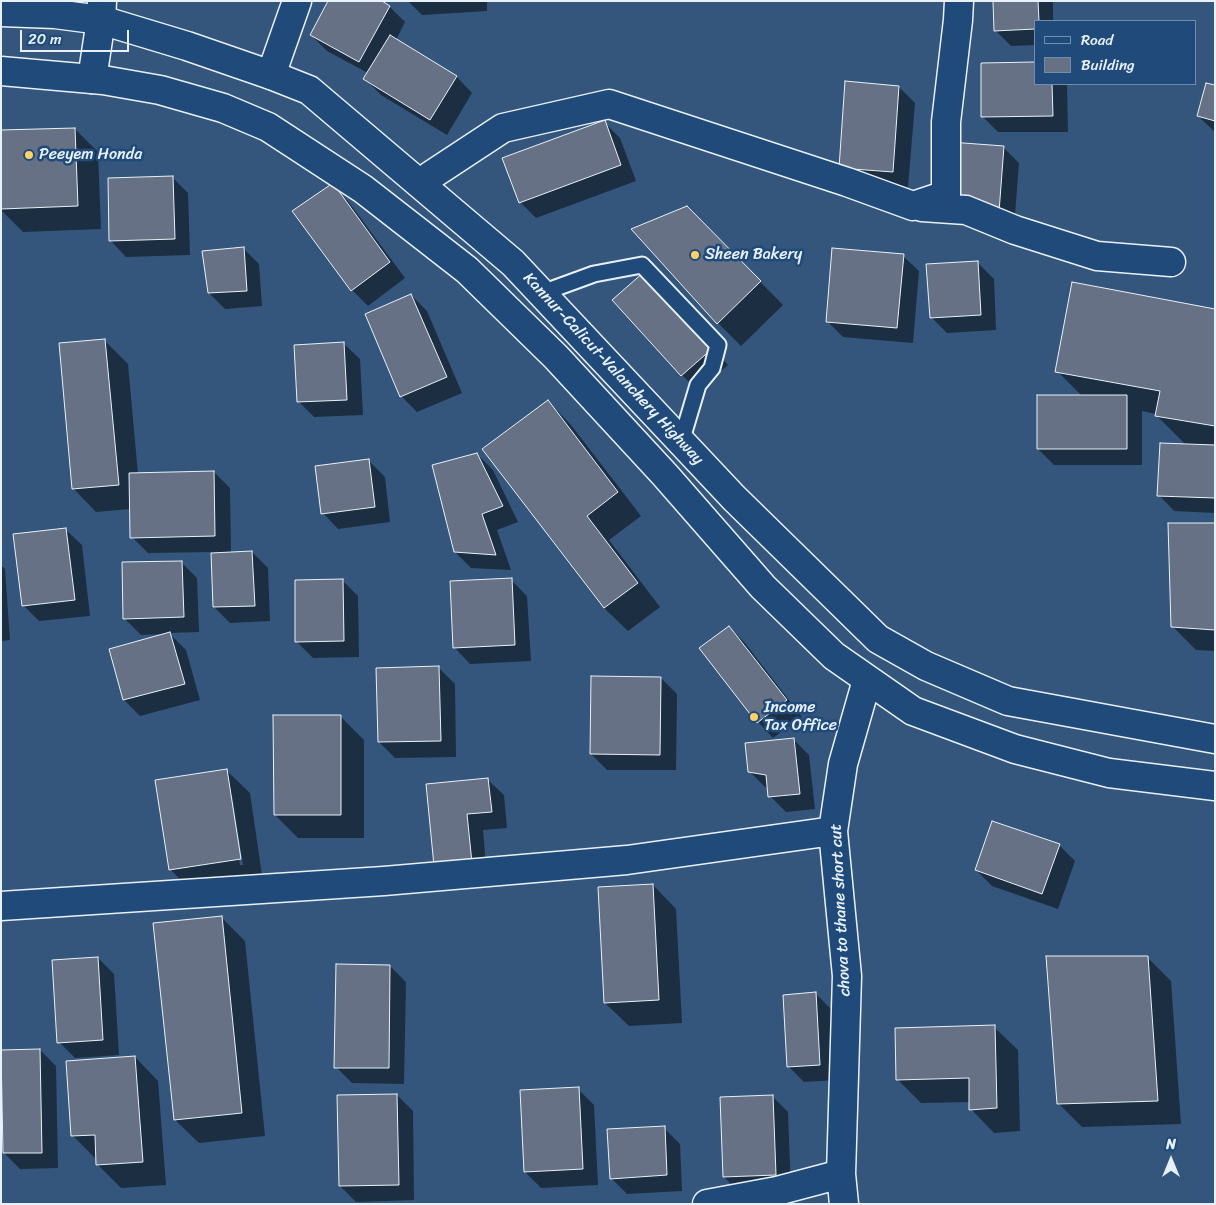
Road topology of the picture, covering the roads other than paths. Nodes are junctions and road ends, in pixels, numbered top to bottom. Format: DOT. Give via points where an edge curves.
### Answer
graph roads {
  1 [pos="297,1"];
  2 [pos="959,1"];
  3 [pos="102,11"];
  4 [pos="1,12"];
  5 [pos="1,71"];
  6 [pos="271,75"];
  7 [pos="92,79"];
  8 [pos="430,176"];
  9 [pos="913,206"];
  10 [pos="1171,262"];
  11 [pos="542,293"];
  12 [pos="681,442"];
  13 [pos="867,680"];
  14 [pos="1215,740"];
  15 [pos="1215,786"];
  16 [pos="833,832"];
  17 [pos="1,906"];
  18 [pos="841,1174"];
  19 [pos="707,1204"];
  20 [pos="844,1204"];
  1 -- 6 [label="main road"];
  2 -- 9 [label="main road" via="946,122 946,195"];
  3 -- 4 [label="main road, Kannur-Calicut-Valanchery Highway" via="55,14"];
  3 -- 6 [label="main road, Kannur-Calicut-Valanchery Highway" via="187,46"];
  3 -- 7 [label="main road"];
  5 -- 7 [label="main road, Kannur-Calicut-Valanchery Highway"];
  6 -- 11 [label="main road, Kannur-Calicut-Valanchery Highway" via="309,90 513,263"];
  7 -- 13 [label="main road, Kannur-Calicut-Valanchery Highway" via="160,90 223,108 268,127 371,195 467,270 549,350 763,587 834,656"];
  8 -- 9 [label="main road" via="503,128 609,104"];
  9 -- 10 [label="main road" via="966,210 1015,230 1097,256"];
  11 -- 12 [label="main road, Kannur-Calicut-Valanchery Highway"];
  11 -- 12 [label="lane" via="594,274 642,265 718,345 712,368 698,385"];
  12 -- 14 [label="main road, Kannur-Calicut-Valanchery Highway" via="878,640 926,666 1008,701"];
  13 -- 15 [label="main road, Kannur-Calicut-Valanchery Highway" via="913,711 1015,749 1109,774"];
  13 -- 16 [label="main road, chova to thane short cut" via="843,764"];
  16 -- 17 [label="main road" via="608,862"];
  16 -- 18 [label="main road, chova to thane short cut" via="847,976"];
  18 -- 19 [label="main road" via="777,1191"];
  18 -- 20 [label="main road, chova to thane short cut"];
}
